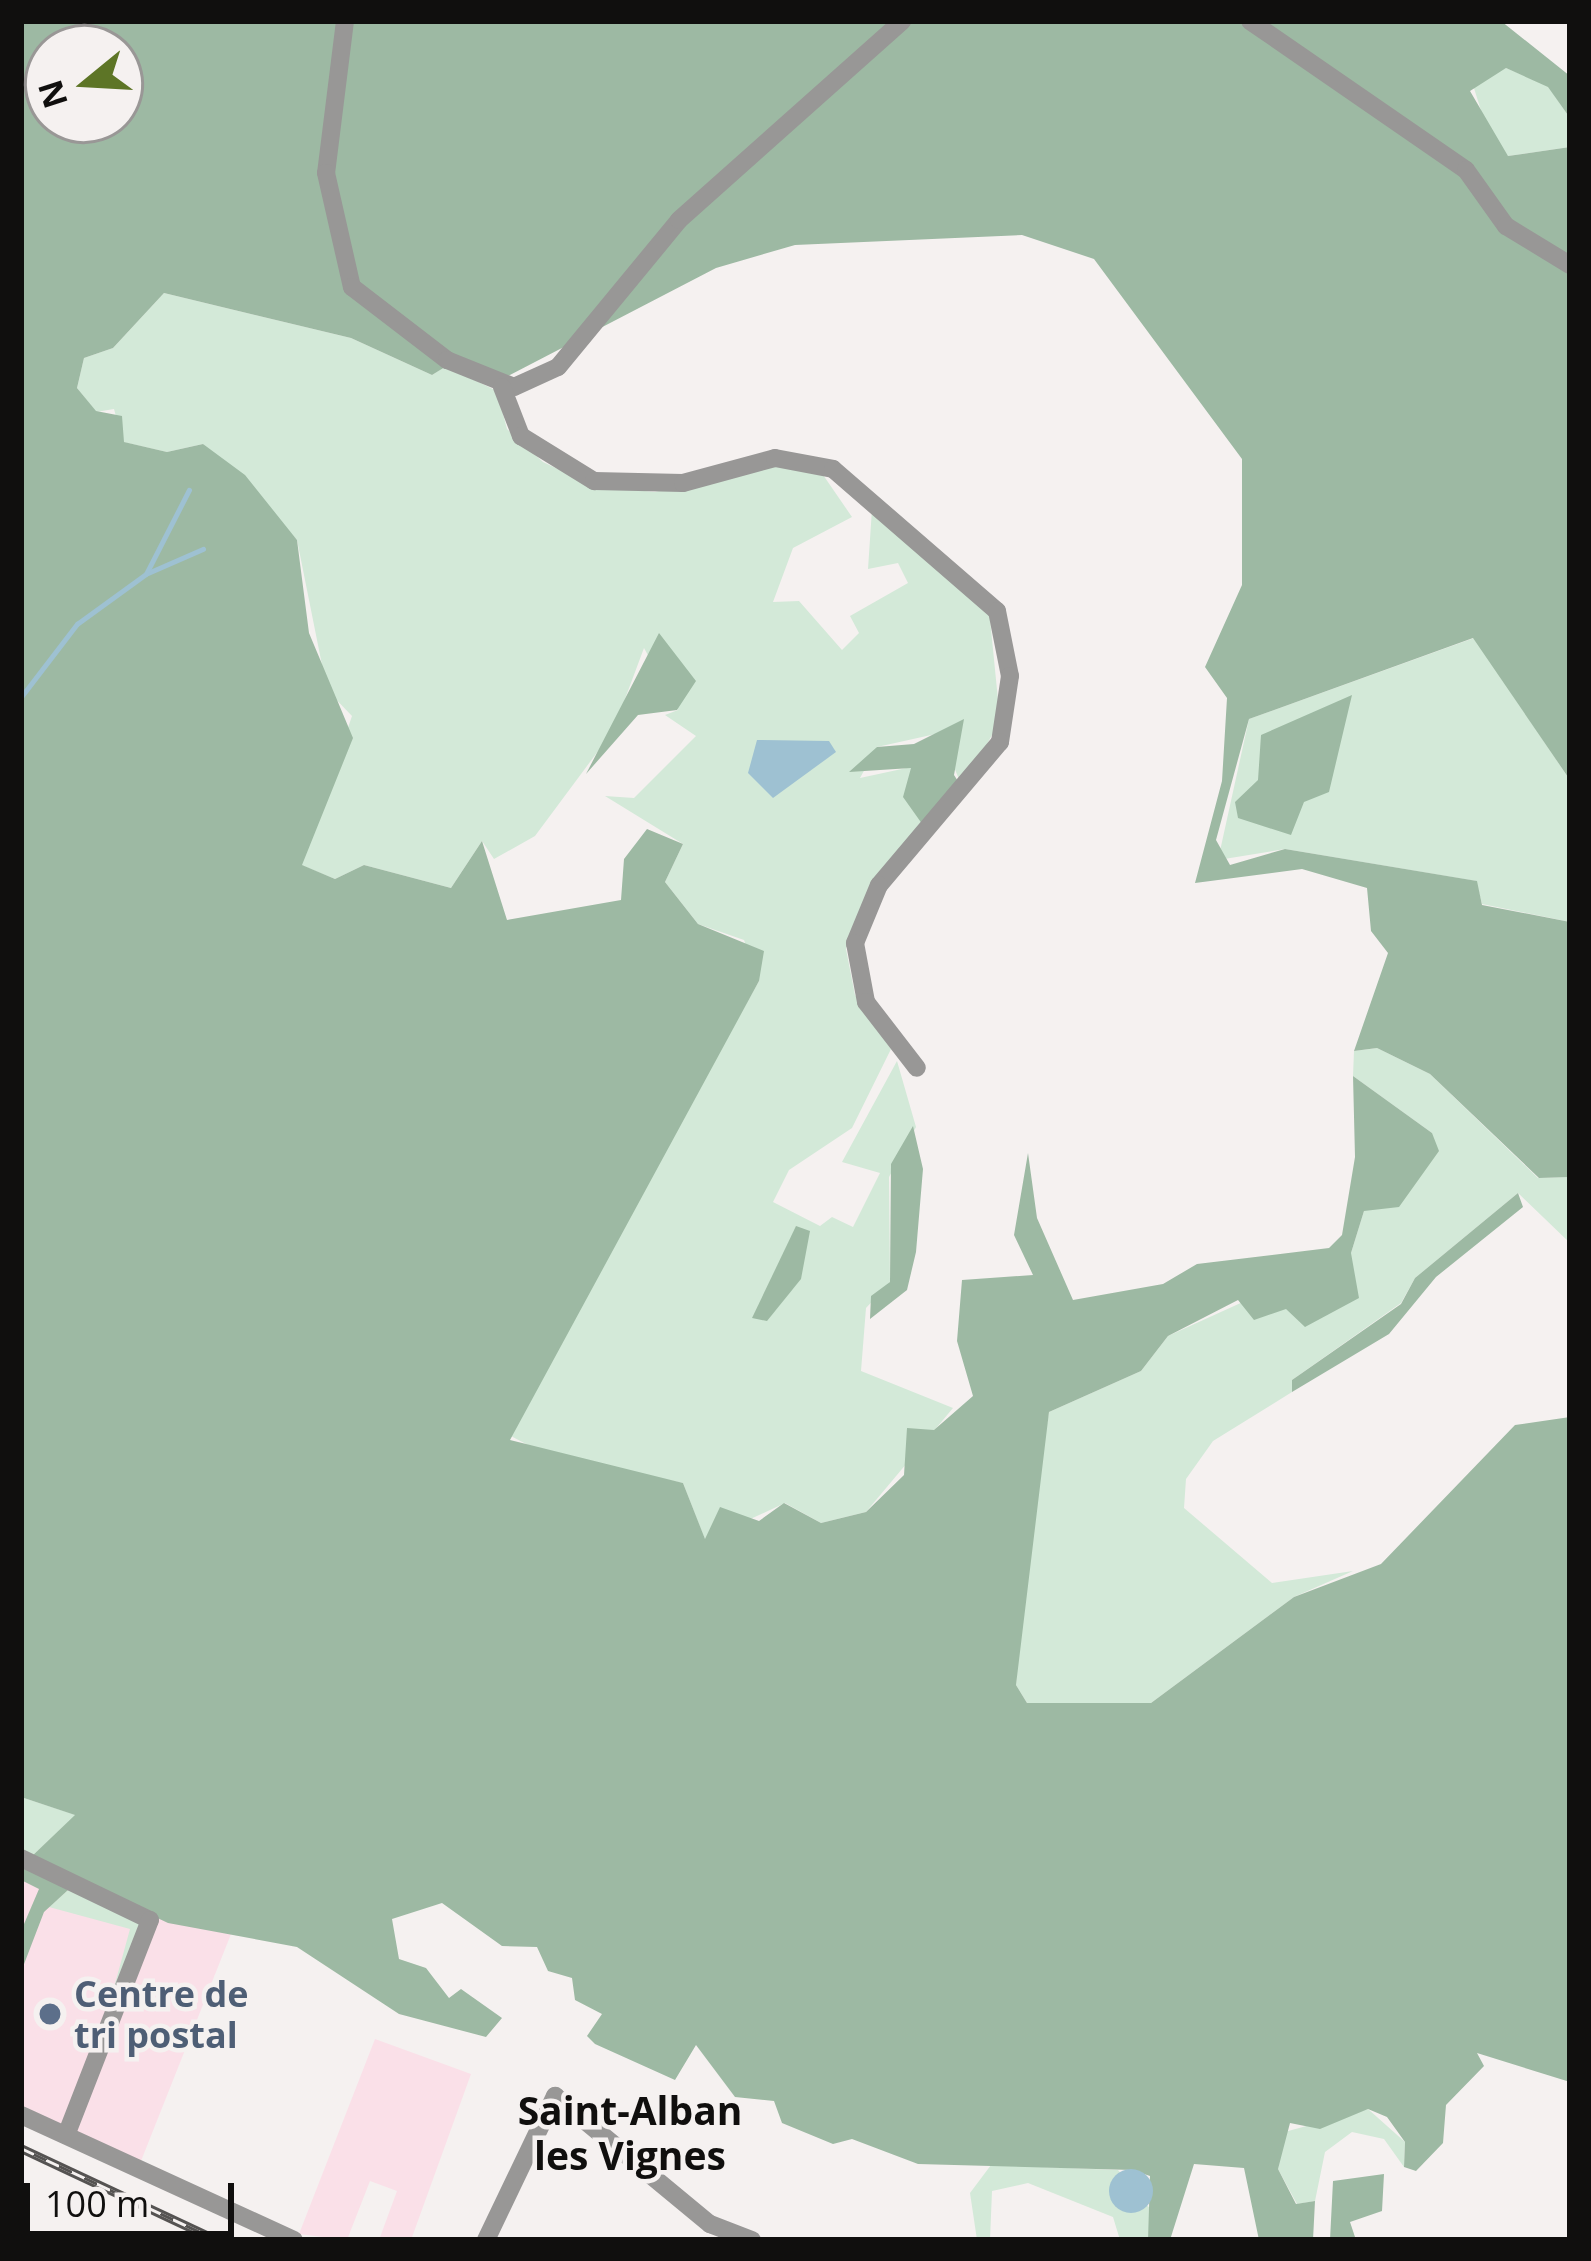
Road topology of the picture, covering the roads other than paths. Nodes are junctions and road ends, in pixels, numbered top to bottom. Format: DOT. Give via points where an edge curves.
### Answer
graph roads {
  1 [pos="345,21"];
  2 [pos="902,21"];
  3 [pos="1250,21"];
  4 [pos="1570,265"];
  5 [pos="502,387"];
  6 [pos="917,1068"];
  7 [pos="21,1858"];
  8 [pos="21,2114"];
  9 [pos="66,2135"];
  10 [pos="295,2240"];
  11 [pos="486,2240"];
  12 [pos="752,2240"];
  1 -- 5 [label="street" via="326,173 348,277 420,341"];
  2 -- 5 [label="street" via="679,220 554,371"];
  3 -- 4 [label="street" via="1466,170 1505,226"];
  5 -- 6 [label="street" via="521,436 594,481 683,483 775,458 833,469 997,611 1010,676 1000,742 879,885 854,943 866,1002"];
  7 -- 9 [label="street" via="150,1920"];
  8 -- 9 [label="street"];
  9 -- 10 [label="street"];
  11 -- 12 [label="street" via="555,2096 717,2229"];
}
